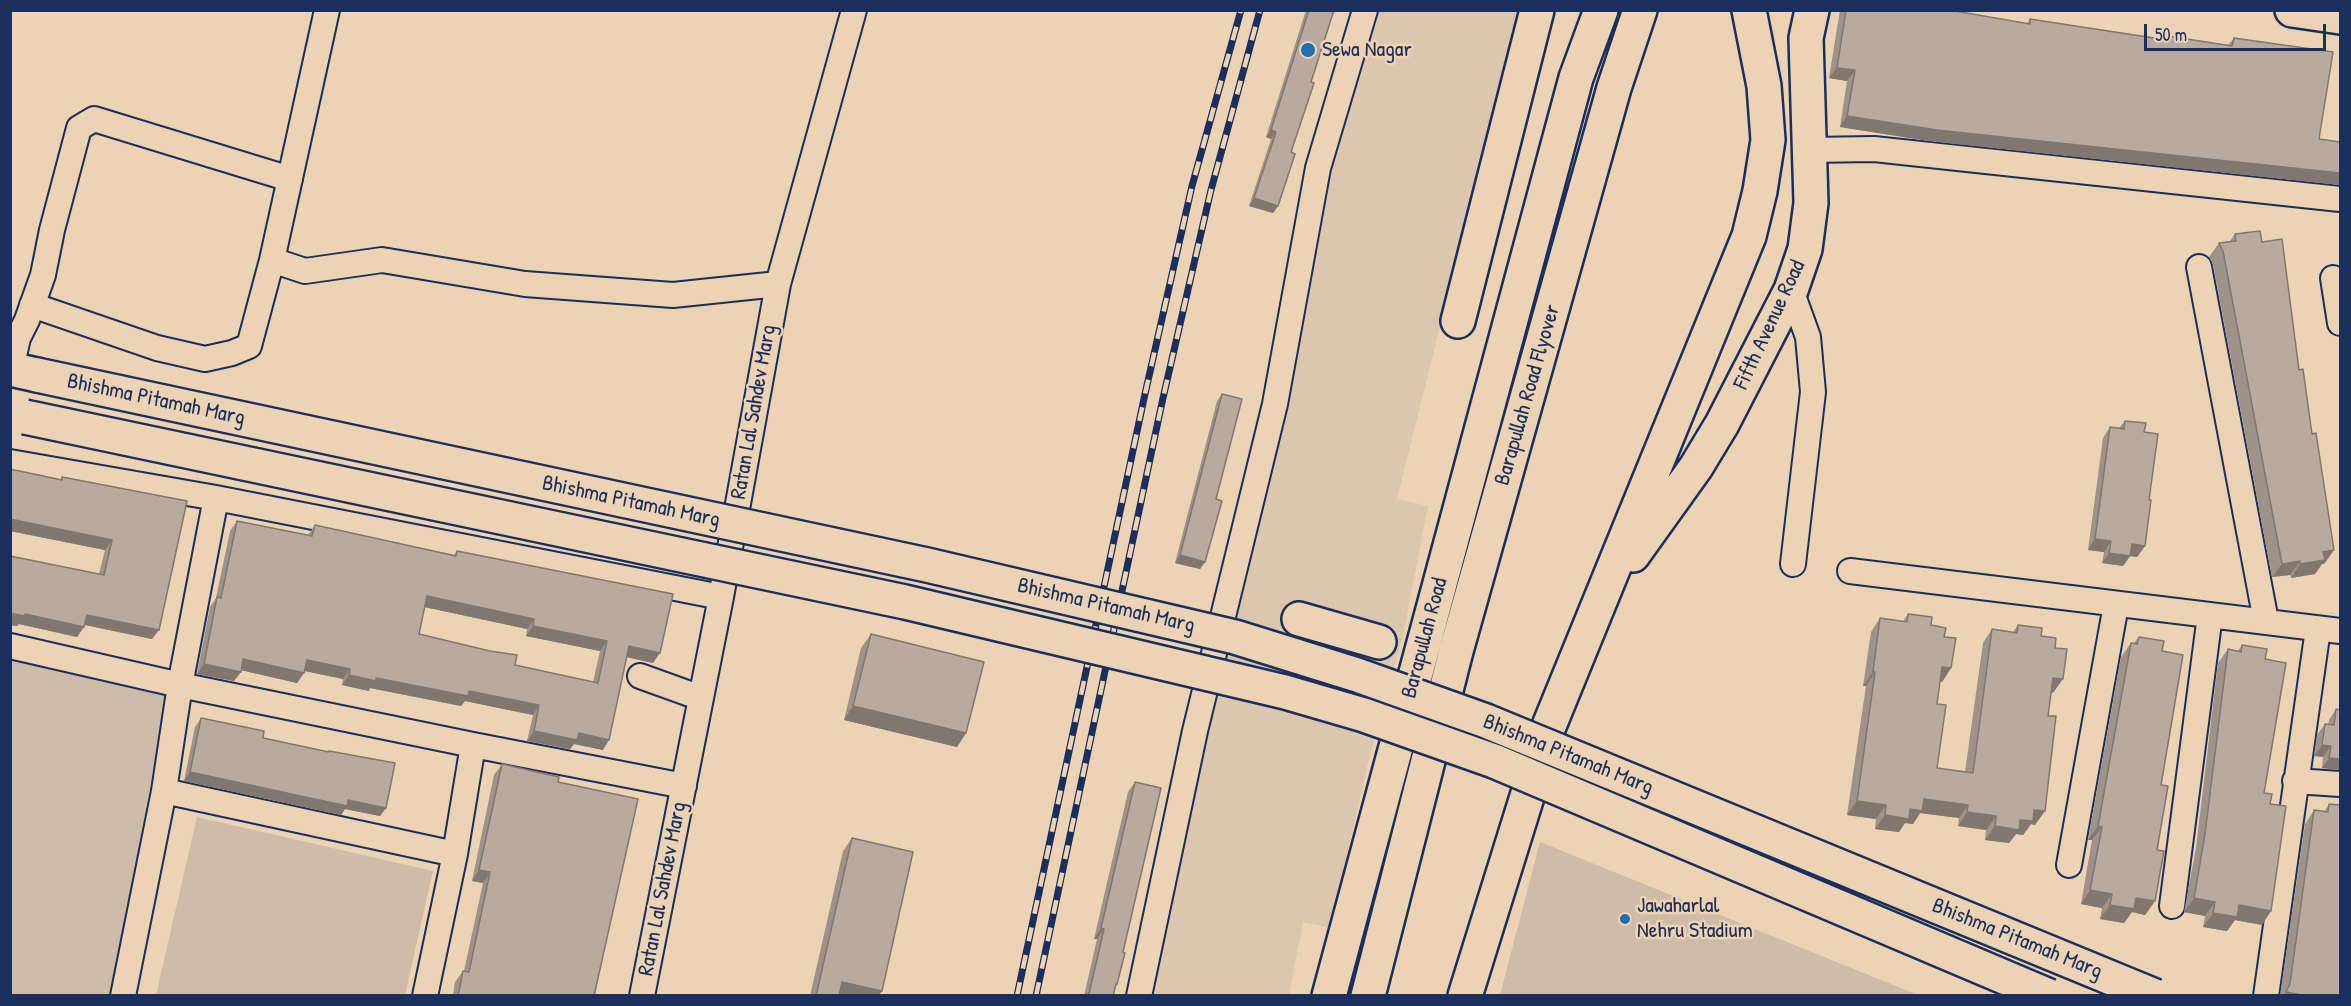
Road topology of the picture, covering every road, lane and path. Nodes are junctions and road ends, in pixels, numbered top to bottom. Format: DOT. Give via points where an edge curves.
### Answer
graph roads {
  1 [pos="327,10"];
  2 [pos="854,10"];
  3 [pos="1365,10"];
  4 [pos="1537,10"];
  5 [pos="1601,10"];
  6 [pos="1640,10"];
  7 [pos="1749,10"];
  8 [pos="1812,10"];
  9 [pos="2292,10"];
  10 [pos="2340,17"];
  11 [pos="1808,150"];
  12 [pos="1499,163"];
  13 [pos="1549,178"];
  14 [pos="290,179"];
  15 [pos="2340,199"];
  16 [pos="272,260"];
  17 [pos="1473,267"];
  18 [pos="2199,267"];
  19 [pos="2333,278"];
  20 [pos="1521,281"];
  21 [pos="778,284"];
  22 [pos="1791,290"];
  23 [pos="32,306"];
  24 [pos="1458,321"];
  25 [pos="2340,323"];
  26 [pos="20,371"];
  27 [pos="18,415"];
  28 [pos="10,462"];
  29 [pos="216,498"];
  30 [pos="1793,564"];
  31 [pos="1850,571"];
  32 [pos="721,597"];
  33 [pos="1602,599"];
  34 [pos="2116,605"];
  35 [pos="2210,615"];
  36 [pos="1299,619"];
  37 [pos="2266,621"];
  38 [pos="2329,630"];
  39 [pos="1379,642"];
  40 [pos="10,646"];
  41 [pos="640,676"];
  42 [pos="180,685"];
  43 [pos="701,698"];
  44 [pos="473,746"];
  45 [pos="2295,780"];
  46 [pos="2340,784"];
  47 [pos="684,786"];
  48 [pos="164,791"];
  49 [pos="455,854"];
  50 [pos="2069,865"];
  51 [pos="2172,906"];
  52 [pos="123,996"];
  53 [pos="424,996"];
  54 [pos="642,996"];
  55 [pos="1139,996"];
  56 [pos="1329,996"];
  57 [pos="1368,996"];
  58 [pos="1466,996"];
  59 [pos="2049,996"];
  60 [pos="2155,996"];
  61 [pos="2266,996"];
  1 -- 14 [label="street"];
  2 -- 21 [label="street, Ratan Lal Sahdev Marg"];
  3 -- 55 [label="street" via="1318,168 1275,404 1196,731"];
  4 -- 12 [label="main road"];
  5 -- 13 [label="main road, Barapullah Road Flyover" via="1576,78"];
  6 -- 57 [label="main road, Barapullah Road Flyover" via="1614,88 1456,651"];
  7 -- 33 [label="main road" via="1764,86 1768,140 1749,236"];
  8 -- 11 [label="main road, Fifth Avenue Road" via="1806,39"];
  9 -- 10 [label="main road"];
  11 -- 15 [label="street" via="1874,149"];
  11 -- 22 [label="main road, Fifth Avenue Road" via="1811,203 1805,249"];
  12 -- 13 [label="main road"];
  12 -- 17 [label="main road"];
  13 -- 20 [label="main road, Barapullah Road Flyover"];
  14 -- 16 [label="street"];
  14 -- 23 [label="street" via="93,119 79,128"];
  16 -- 21 [label="street" via="305,271 382,260 525,284 673,295"];
  16 -- 23 [label="street" via="249,346 205,359 157,348"];
  17 -- 20 [label="main road"];
  17 -- 24 [label="main road"];
  18 -- 37 [label="street"];
  19 -- 25 [label="street"];
  20 -- 56 [label="main road, Barapullah Road"];
  21 -- 32 [label="street, Ratan Lal Sahdev Marg"];
  22 -- 30 [label="street" via="1808,337 1813,392"];
  22 -- 33 [label="main road, Fifth Avenue Road" via="1701,459"];
  23 -- 26 [label="street" via="18,338"];
  26 -- 60 [label="main road, Bhishma Pitamah Marg, bridge" via="927,565 1235,637 1357,675 1486,722"];
  27 -- 59 [label="main road, Bhishma Pitamah Marg, bridge" via="904,602 1296,695 1494,761"];
  28 -- 29 [label="street"];
  29 -- 32 [label="street"];
  29 -- 42 [label="street"];
  31 -- 34 [label="street"];
  32 -- 43 [label="street, Ratan Lal Sahdev Marg"];
  33 -- 58 [label="main road" via="1549,726"];
  34 -- 35 [label="street"];
  34 -- 50 [label="street"];
  35 -- 37 [label="street"];
  35 -- 51 [label="street"];
  36 -- 39 [label="main road"];
  37 -- 38 [label="street"];
  38 -- 45 [label="street"];
  40 -- 42 [label="street"];
  41 -- 43 [label="street"];
  42 -- 44 [label="street"];
  42 -- 48 [label="street"];
  43 -- 47 [label="street, Ratan Lal Sahdev Marg"];
  44 -- 47 [label="street"];
  44 -- 49 [label="street"];
  45 -- 46 [label="street"];
  45 -- 61 [label="street"];
  47 -- 54 [label="street, Ratan Lal Sahdev Marg"];
  48 -- 49 [label="street"];
  48 -- 52 [label="street"];
  49 -- 53 [label="street"];
}
